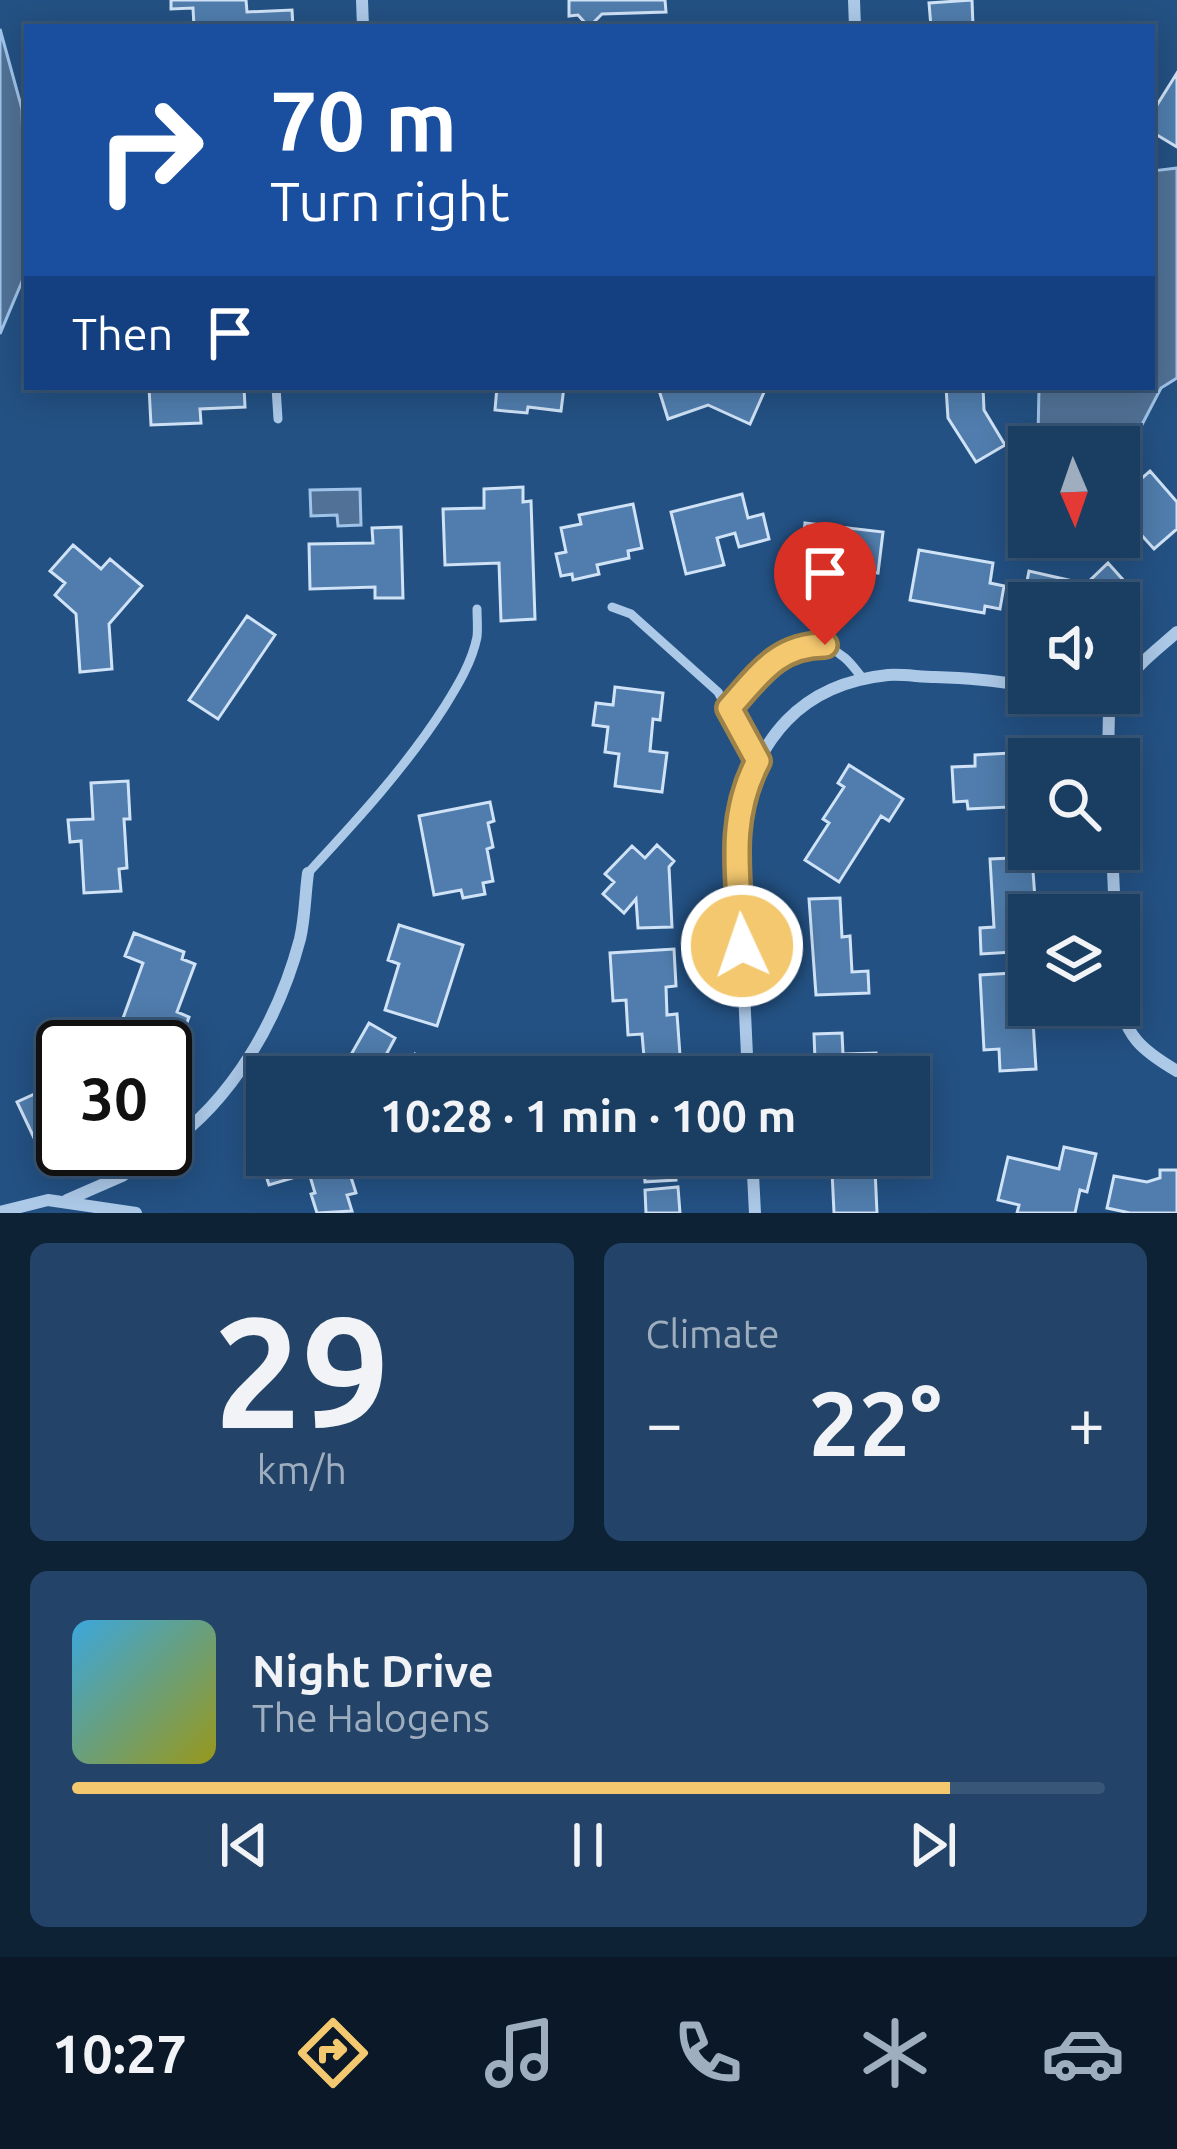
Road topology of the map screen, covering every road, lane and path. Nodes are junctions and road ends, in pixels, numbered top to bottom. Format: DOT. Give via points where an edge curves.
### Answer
graph roads {
  1 [pos="276,390"];
  2 [pos="278,419"];
  3 [pos="612,608"];
  4 [pos="477,609"];
  5 [pos="1177,632"];
  6 [pos="1140,666"];
  7 [pos="864,680"];
  8 [pos="1008,684"];
  9 [pos="729,708"];
  10 [pos="758,761"];
  11 [pos="308,874"];
  12 [pos="1127,1026"];
  13 [pos="747,1056"];
  14 [pos="1177,1071"];
  15 [pos="192,1122"];
  16 [pos="122,1176"];
  17 [pos="753,1176"];
  18 [pos="66,1201"];
  19 [pos="0,1212"];
  20 [pos="136,1213"];
  21 [pos="755,1213"];
  1 -- 2 [label="lane"];
  3 -- 9 [label="lane" via="631,614"];
  4 -- 11 [label="lane" via="478,635 460,681 400,771"];
  5 -- 6 [label="street"];
  7 -- 8 [label="street"];
  7 -- 9 [label="lane" via="825,645 803,645 781,655"];
  7 -- 10 [label="street" via="819,695 788,719"];
  9 -- 10 [label="lane"];
  10 -- 13 [label="street" via="736,820"];
  11 -- 15 [label="street" via="282,994 254,1050"];
  12 -- 14 [label="street" via="1150,1055"];
  16 -- 18 [label="street"];
  17 -- 21 [label="street"];
  18 -- 19 [label="street"];
  18 -- 20 [label="street"];
}
